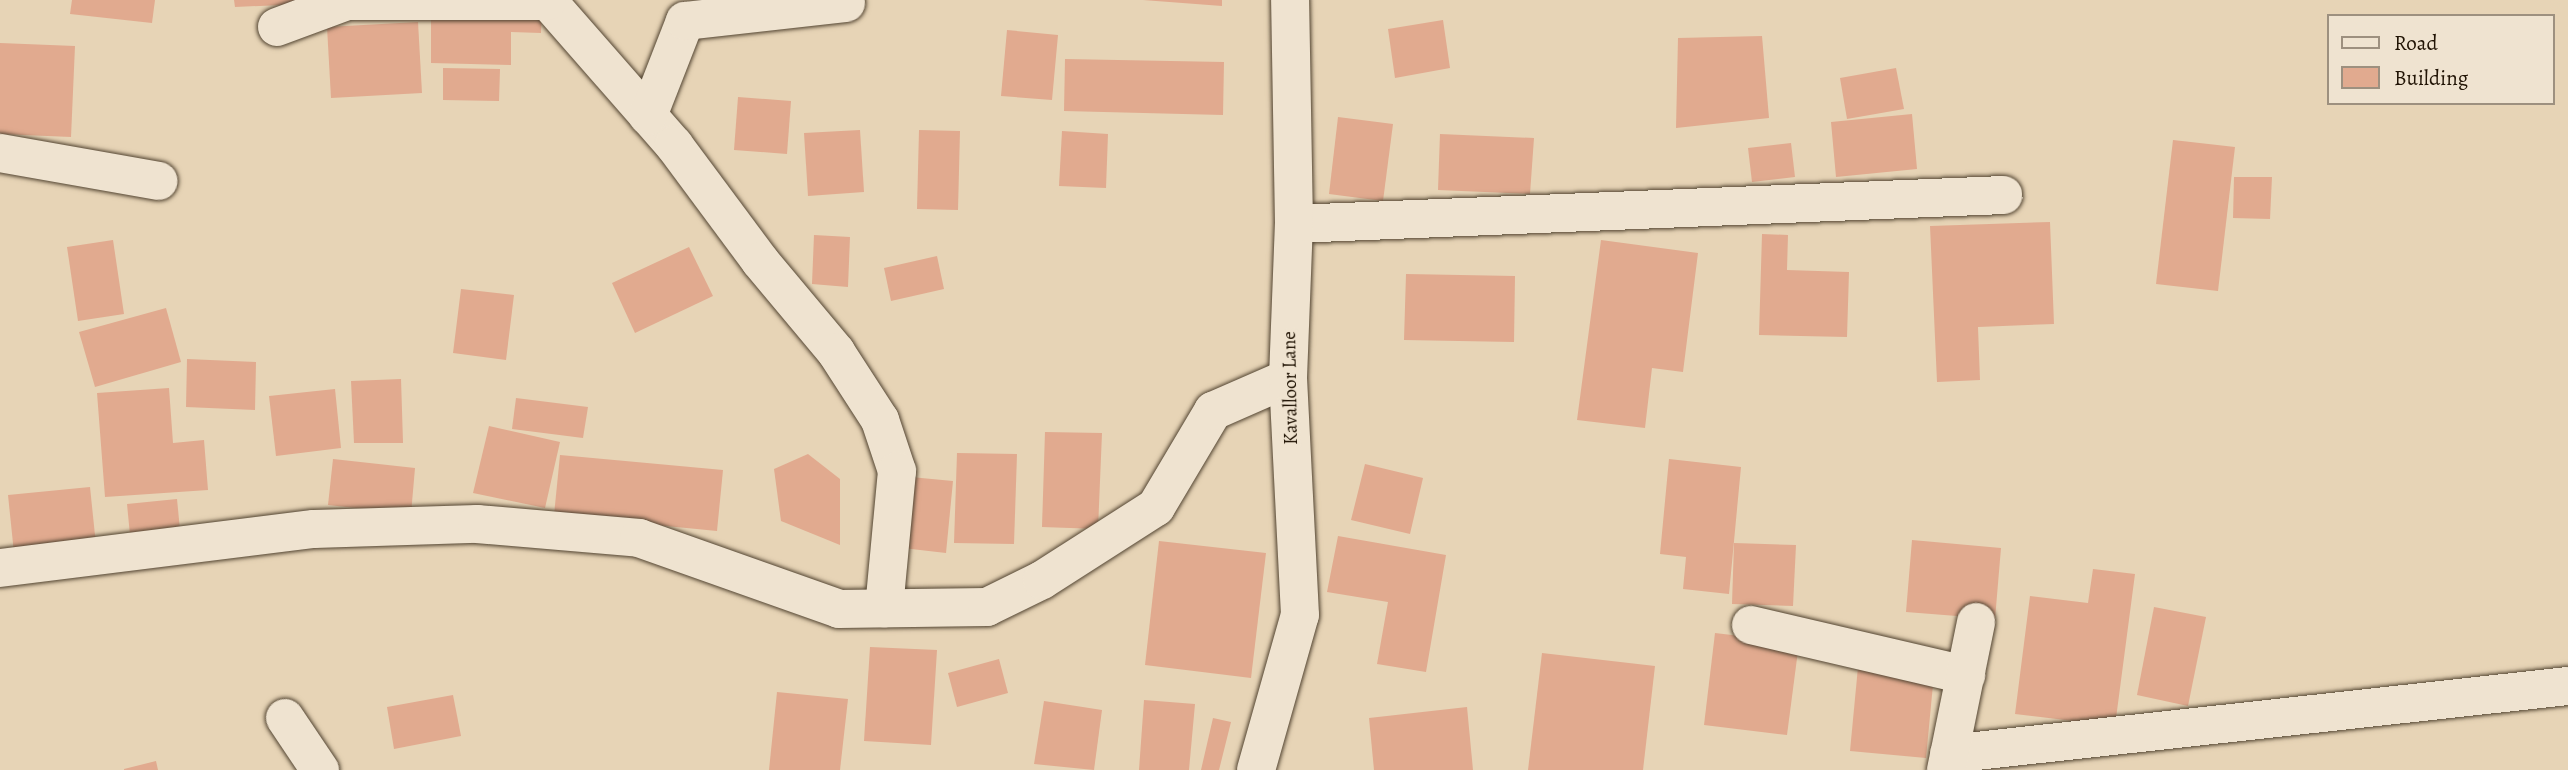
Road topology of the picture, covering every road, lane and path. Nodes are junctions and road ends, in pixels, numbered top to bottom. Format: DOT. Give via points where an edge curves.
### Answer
graph roads {
  1 [pos="1290,0"];
  2 [pos="547,1"];
  3 [pos="846,3"];
  4 [pos="277,27"];
  5 [pos="648,116"];
  6 [pos="0,153"];
  7 [pos="159,181"];
  8 [pos="2003,195"];
  9 [pos="1294,224"];
  10 [pos="1288,378"];
  11 [pos="0,568"];
  12 [pos="884,608"];
  13 [pos="1976,622"];
  14 [pos="1751,625"];
  15 [pos="1966,675"];
  16 [pos="2568,687"];
  17 [pos="285,718"];
  18 [pos="1947,762"];
  19 [pos="320,770"];
  20 [pos="1256,770"];
  1 -- 9 [label="street, Kavalloor Lane"];
  2 -- 4 [label="street" via="347,1"];
  2 -- 5 [label="street"];
  3 -- 5 [label="street" via="685,21"];
  5 -- 12 [label="street" via="836,352 880,420 897,471"];
  6 -- 7 [label="street"];
  8 -- 9 [label="street"];
  9 -- 10 [label="street, Kavalloor Lane"];
  10 -- 12 [label="street" via="1213,411 1156,507 1042,580 988,607"];
  10 -- 20 [label="street, Kavalloor Lane" via="1300,615"];
  11 -- 12 [label="street" via="314,529 477,524 639,538 839,609"];
  13 -- 15 [label="street"];
  14 -- 15 [label="street"];
  15 -- 18 [label="street"];
  16 -- 18 [label="street"];
  17 -- 19 [label="street"];
}
